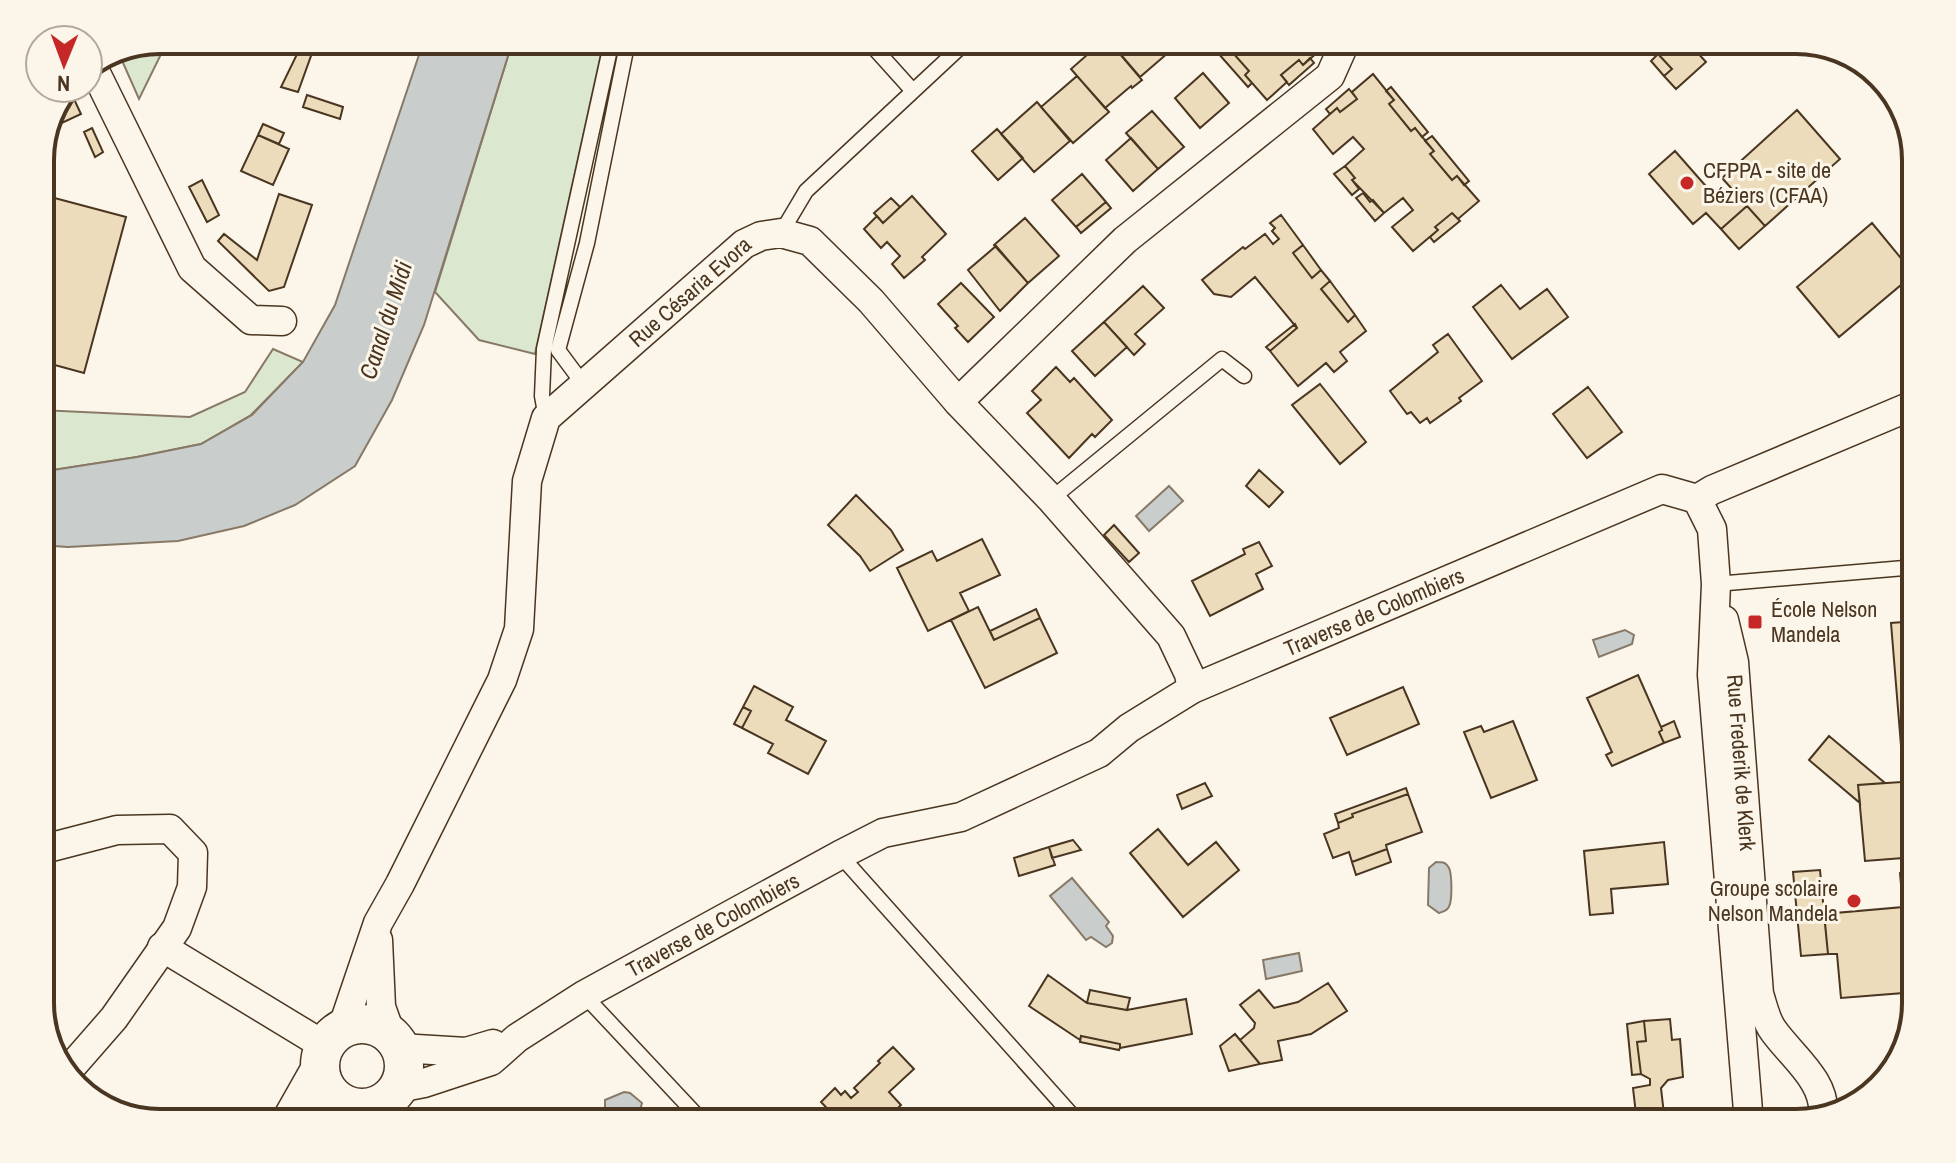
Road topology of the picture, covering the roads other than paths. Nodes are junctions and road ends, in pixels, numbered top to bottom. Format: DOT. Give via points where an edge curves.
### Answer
graph roads {
  1 [pos="609,54"];
  2 [pos="625,54"];
  3 [pos="878,54"];
  4 [pos="952,54"];
  5 [pos="1340,54"];
  6 [pos="104,89"];
  7 [pos="912,90"];
  8 [pos="781,233"];
  9 [pos="282,321"];
  10 [pos="1244,376"];
  11 [pos="584,385"];
  12 [pos="958,402"];
  13 [pos="1902,410"];
  14 [pos="546,418"];
  15 [pos="1051,499"];
  16 [pos="1697,499"];
  17 [pos="1902,568"];
  18 [pos="1716,584"];
  19 [pos="1192,689"];
  20 [pos="54,846"];
  21 [pos="840,855"];
  22 [pos="378,923"];
  23 [pos="162,947"];
  24 [pos="584,995"];
  25 [pos="517,1038"];
  26 [pos="396,1042"];
  27 [pos="329,1048"];
  28 [pos="74,1064"];
  29 [pos="398,1088"];
  30 [pos="1824,1105"];
  31 [pos="362,1108"];
  32 [pos="297,1109"];
  33 [pos="691,1109"];
  34 [pos="1067,1109"];
  35 [pos="1751,1109"];
  1 -- 14 [label="lane" via="544,349"];
  2 -- 11 [label="lane" via="587,243 558,350"];
  3 -- 7 [label="lane"];
  4 -- 7 [label="lane"];
  5 -- 12 [label="street" via="1330,76 1125,240"];
  6 -- 9 [label="street" via="192,268 251,320"];
  7 -- 8 [label="lane" via="806,191"];
  8 -- 11 [label="street, Rue Césaria Evora" via="744,244"];
  8 -- 12 [label="street, Rue Césaria Evora" via="810,241 871,301"];
  10 -- 15 [label="lane" via="1222,359"];
  11 -- 14 [label="street, Rue Césaria Evora"];
  12 -- 15 [label="street, Rue Césaria Evora"];
  13 -- 16 [label="street"];
  14 -- 22 [label="street" via="527,481 519,629 502,680"];
  15 -- 19 [label="street, Rue Césaria Evora" via="1171,636"];
  16 -- 18 [label="street, Rue Frederik de Klerk" via="1712,529"];
  16 -- 19 [label="street, Traverse de Colombiers" via="1662,489"];
  17 -- 18 [label="lane"];
  18 -- 30 [label="street, Rue Frederik de Klerk" via="1734,662 1759,994 1770,1028 1808,1070"];
  18 -- 35 [label="street, Rue Frederik de Klerk" via="1712,675"];
  19 -- 21 [label="street, Traverse de Colombiers" via="1099,753 961,817 883,833"];
  20 -- 23 [label="street" via="117,830 170,829 193,853 192,887 177,928"];
  21 -- 24 [label="street, Traverse de Colombiers"];
  21 -- 34 [label="lane"];
  22 -- 26 [label="street" via="381,1007"];
  22 -- 27 [label="street"];
  23 -- 27 [label="street"];
  23 -- 28 [label="street" via="114,1018"];
  24 -- 25 [label="street, Traverse de Colombiers"];
  24 -- 33 [label="lane"];
  25 -- 26 [label="street, Traverse de Colombiers" via="466,1052"];
  25 -- 29 [label="street, Traverse de Colombiers" via="491,1061"];
  26 -- 27 [label="street" via="380,1028 354,1025"];
  26 -- 29 [label="street" via="404,1062"];
  27 -- 31 [label="street" via="330,1092 339,1101"];
  27 -- 32 [label="street"];
  29 -- 31 [label="street" via="389,1099"];
}
